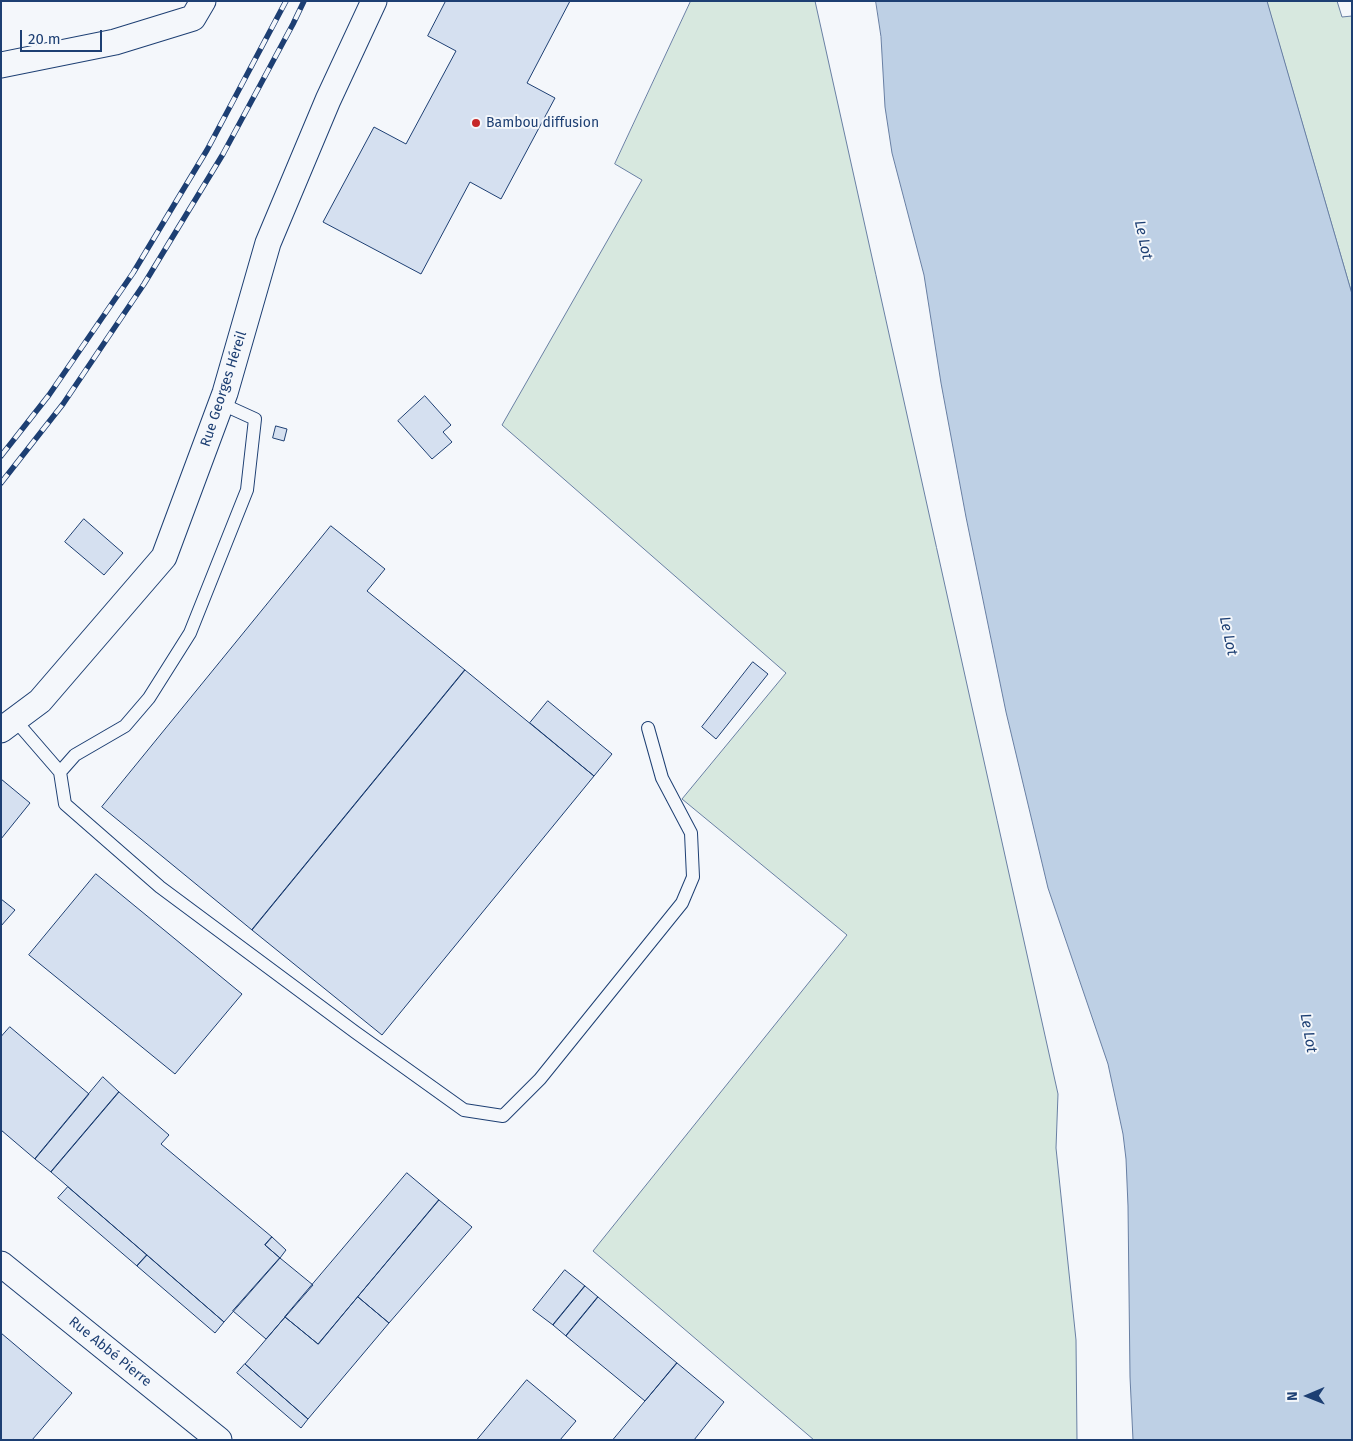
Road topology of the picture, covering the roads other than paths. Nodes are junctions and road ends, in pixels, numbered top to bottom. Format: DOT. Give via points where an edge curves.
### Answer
graph roads {
  1 [pos="203,1"];
  2 [pos="374,1"];
  3 [pos="1,64"];
  4 [pos="222,404"];
  5 [pos="8,725"];
  6 [pos="648,728"];
  7 [pos="60,772"];
  8 [pos="1,1264"];
  9 [pos="220,1440"];
  1 -- 3 [label="street" via="193,18 115,42"];
  2 -- 4 [label="street, Rue Georges Héreil" via="268,243"];
  4 -- 5 [label="street, Rue Georges Héreil" via="164,557 40,702"];
  4 -- 7 [label="lane" via="255,420 247,490 190,633 149,698 125,726 75,755"];
  5 -- 7 [label="lane"];
  6 -- 7 [label="lane" via="662,778 691,833 693,877 682,903 540,1079 503,1116 464,1110 160,887 65,804"];
  8 -- 9 [label="street, Rue Abbé Pierre"];
}
